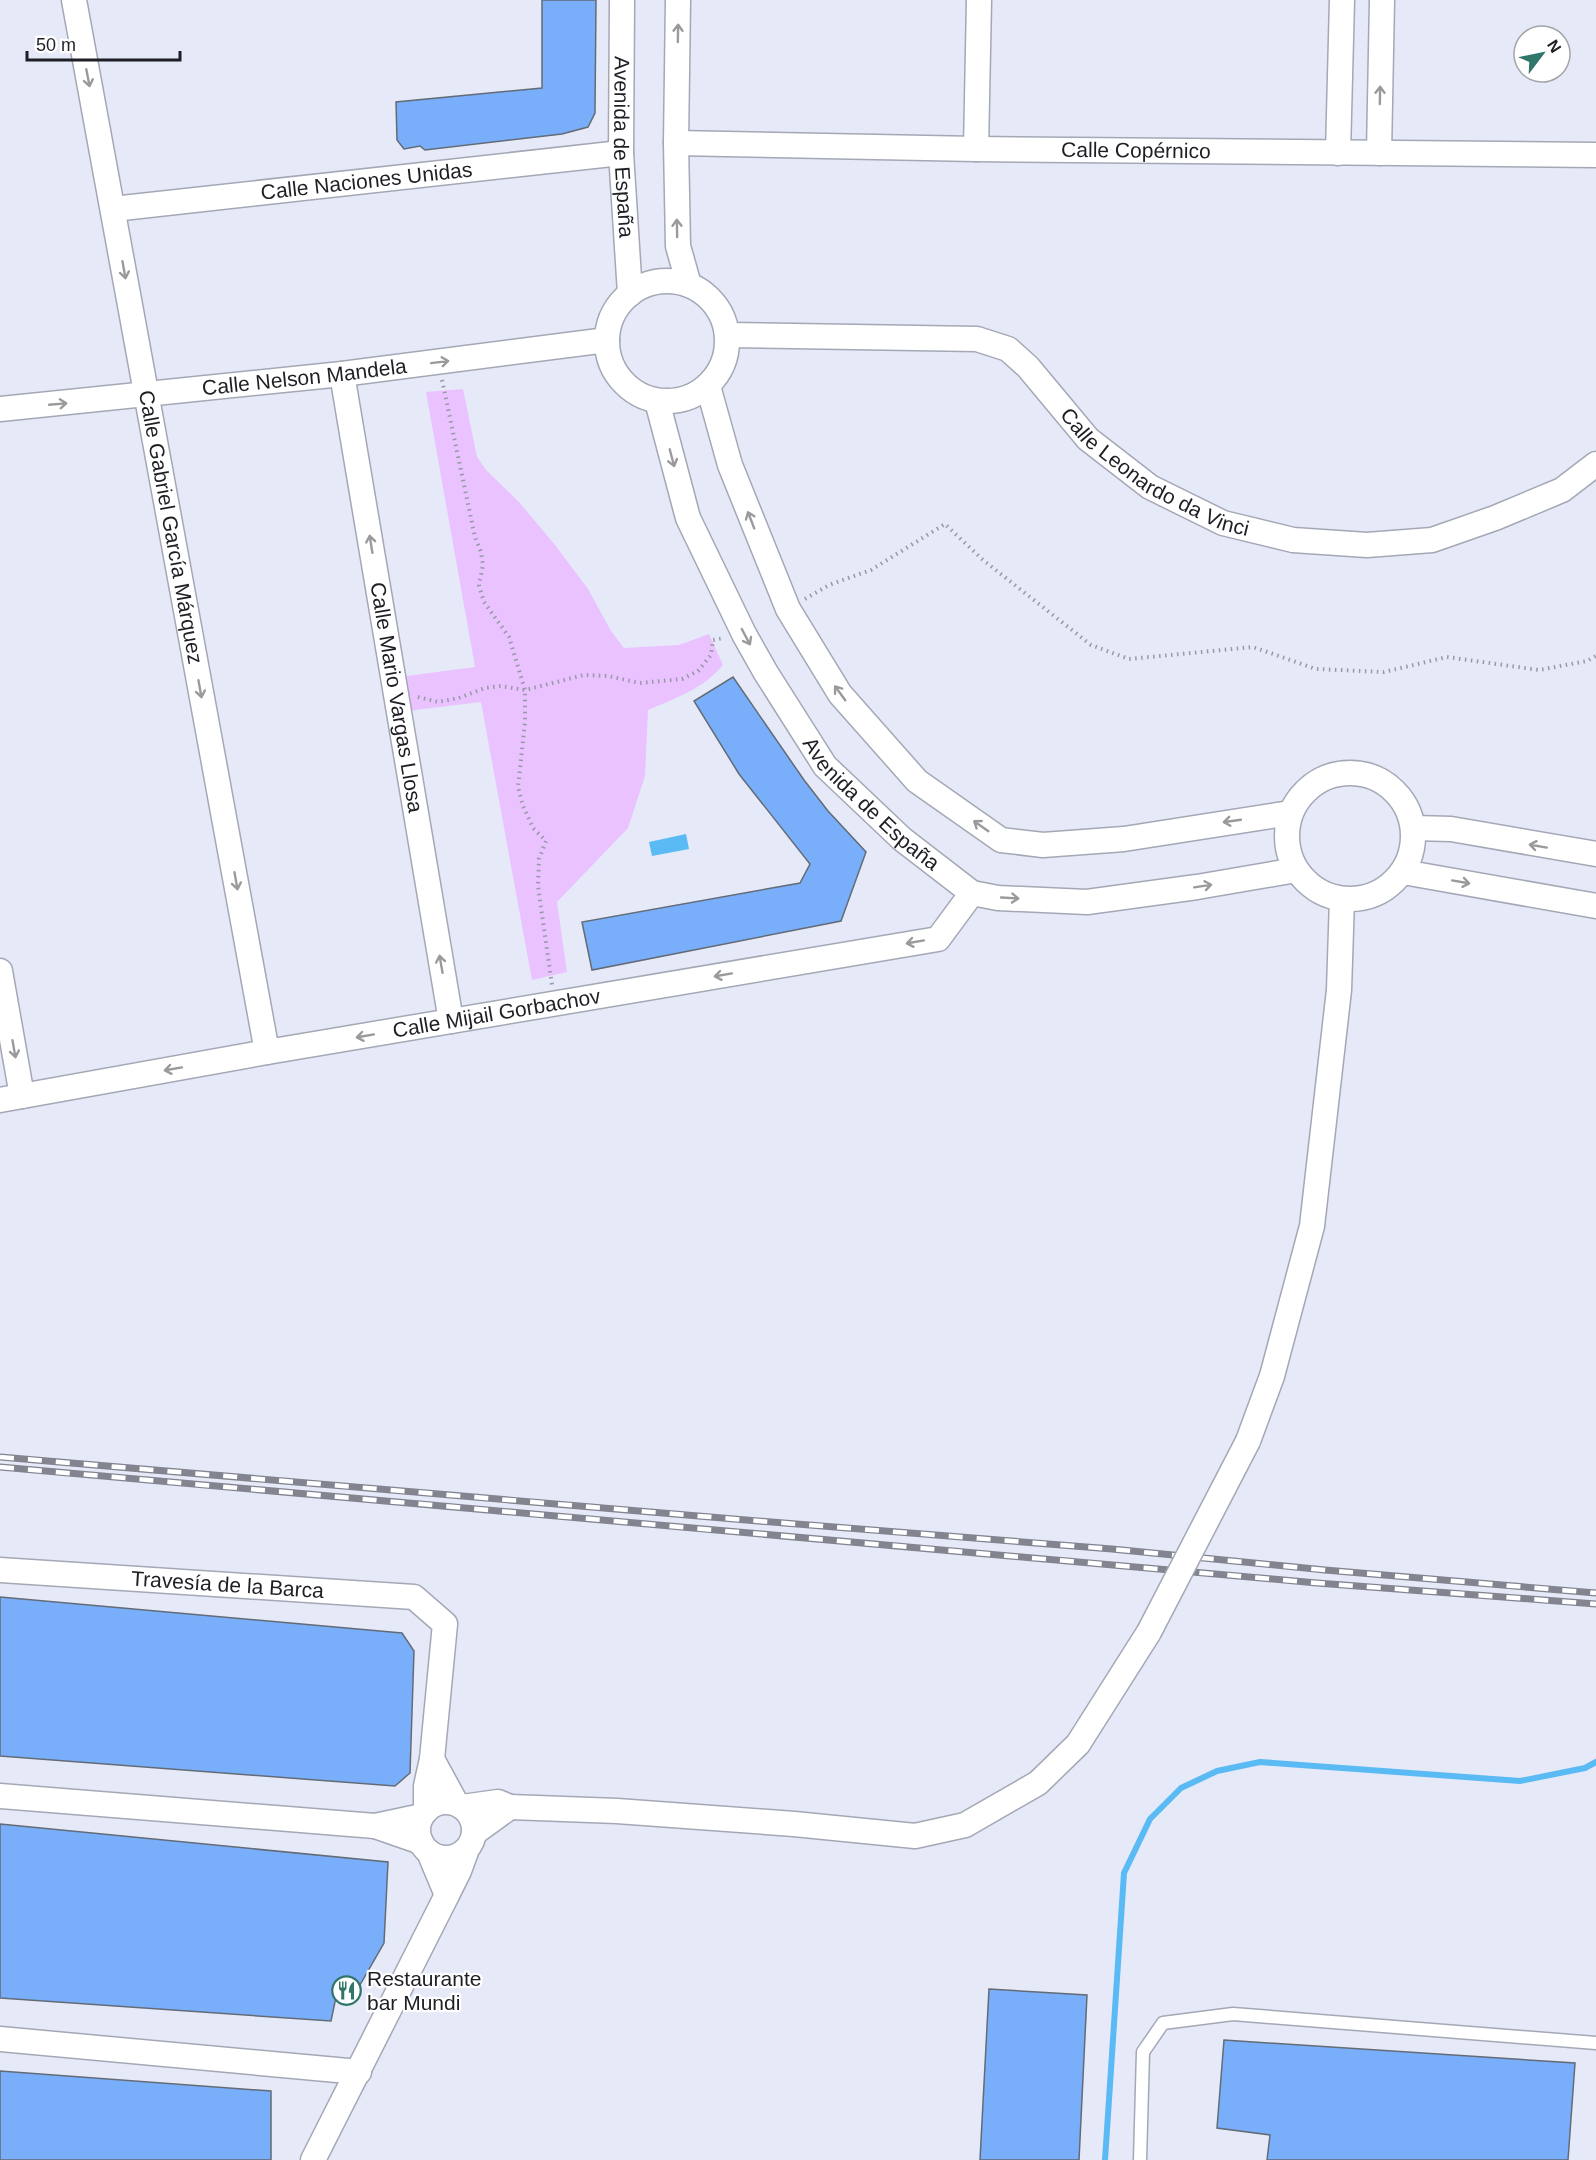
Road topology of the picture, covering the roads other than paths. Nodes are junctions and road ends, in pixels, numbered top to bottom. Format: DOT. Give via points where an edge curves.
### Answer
graph roads {
  1 [pos="74,0"];
  2 [pos="622,0"];
  3 [pos="678,0"];
  4 [pos="979,0"];
  5 [pos="1342,0"];
  6 [pos="1382,0"];
  7 [pos="676,143"];
  8 [pos="976,149"];
  9 [pos="621,153"];
  10 [pos="1338,153"];
  11 [pos="1379,153"];
  12 [pos="1596,155"];
  13 [pos="113,209"];
  14 [pos="689,285"];
  15 [pos="630,294"];
  16 [pos="727,335"];
  17 [pos="607,340"];
  18 [pos="342,374"];
  19 [pos="708,386"];
  20 [pos="146,395"];
  21 [pos="657,401"];
  22 [pos="0,409"];
  23 [pos="1596,464"];
  24 [pos="1290,813"];
  25 [pos="1414,828"];
  26 [pos="1596,854"];
  27 [pos="1296,870"];
  28 [pos="1403,872"];
  29 [pos="972,894"];
  30 [pos="1342,899"];
  31 [pos="1596,906"];
  32 [pos="0,971"];
  33 [pos="451,1022"];
  34 [pos="267,1052"];
  35 [pos="11,1098"];
  36 [pos="0,1570"];
  37 [pos="432,1759"];
  38 [pos="0,1796"];
  39 [pos="459,1805"];
  40 [pos="510,1807"];
  41 [pos="424,1814"];
  42 [pos="375,1826"];
  43 [pos="471,1841"];
  44 [pos="425,1847"];
  45 [pos="447,1895"];
  46 [pos="0,2039"];
  47 [pos="1596,2043"];
  48 [pos="359,2072"];
  49 [pos="313,2160"];
  50 [pos="1140,2160"];
  1 -- 13 [label="street, Calle Gabriel García Márquez, one-way"];
  2 -- 9 [label="street, Avenida de España"];
  7 -- 3 [label="street, one-way"];
  4 -- 8 [label="street"];
  5 -- 10 [label="street"];
  11 -- 6 [label="street, one-way"];
  7 -- 8 [label="street, Calle Copérnico"];
  14 -- 7 [label="street, one-way" via="678,246"];
  8 -- 10 [label="street, Calle Copérnico"];
  9 -- 13 [label="street, Calle Naciones Unidas"];
  9 -- 15 [label="street, Avenida de España"];
  10 -- 11 [label="street, Calle Copérnico"];
  11 -- 12 [label="street, Calle Copérnico"];
  13 -- 20 [label="street, Calle Gabriel García Márquez, one-way"];
  14 -- 15 [label="street" via="669,281 648,284"];
  14 -- 16 [label="street" via="716,305"];
  15 -- 17 [label="street" via="618,306"];
  16 -- 19 [label="street" via="720,371"];
  16 -- 23 [label="street, Calle Leonardo da Vinci" via="977,339 1008,350 1028,367 1088,440 1150,487 1223,523 1293,540 1367,545 1432,540 1562,490"];
  18 -- 17 [label="street, Calle Nelson Mandela, one-way"];
  17 -- 21 [label="street" via="616,373 641,396"];
  18 -- 20 [label="street, Calle Nelson Mandela"];
  33 -- 18 [label="street, Calle Mario Vargas Llosa, one-way"];
  19 -- 21 [label="street" via="684,399"];
  24 -- 19 [label="street, one-way" via="1124,838 1043,845 1000,840 917,781 840,694 788,609 730,465"];
  22 -- 20 [label="street, Calle Nelson Mandela, one-way"];
  20 -- 34 [label="street, Calle Gabriel García Márquez, one-way"];
  21 -- 29 [label="street, Avenida de España, one-way" via="688,518 744,634 825,766 902,839"];
  24 -- 25 [label="street" via="1301,795 1317,781 1337,773 1358,772 1378,778 1396,791 1408,808"];
  24 -- 27 [label="street" via="1288,852"];
  26 -- 25 [label="street, one-way" via="1451,829"];
  25 -- 28 [label="street" via="1414,844"];
  29 -- 27 [label="street, one-way" via="1087,902"];
  27 -- 30 [label="street" via="1310,886"];
  28 -- 30 [label="street" via="1389,887 1370,897"];
  28 -- 31 [label="street, one-way"];
  29 -- 33 [label="street, Calle Mijail Gorbachov, one-way" via="938,939"];
  30 -- 40 [label="street, bridge" via="1339,990 1312,1226 1272,1376 1248,1441 1149,1632 1078,1744 1038,1783 965,1825 915,1836 652,1813"];
  32 -- 35 [label="street, one-way"];
  33 -- 34 [label="street, Calle Mijail Gorbachov, one-way"];
  34 -- 35 [label="street, Calle Mijail Gorbachov, one-way"];
  36 -- 37 [label="street, Travesía de la Barca" via="414,1597 445,1624"];
  37 -- 39 [label="street"];
  37 -- 41 [label="street"];
  38 -- 42 [label="street"];
  39 -- 40 [label="street" via="498,1802"];
  39 -- 41 [label="street" via="439,1803"];
  39 -- 43 [label="street" via="471,1816"];
  40 -- 43 [label="street"];
  41 -- 42 [label="street"];
  41 -- 44 [label="street" via="418,1832"];
  42 -- 44 [label="street"];
  43 -- 44 [label="street" via="452,1858 443,1858"];
  43 -- 45 [label="street"];
  44 -- 45 [label="street"];
  45 -- 48 [label="street"];
  46 -- 48 [label="street"];
  47 -- 50 [label="lane" via="1233,2014 1163,2023 1143,2052"];
  48 -- 49 [label="street"];
}
